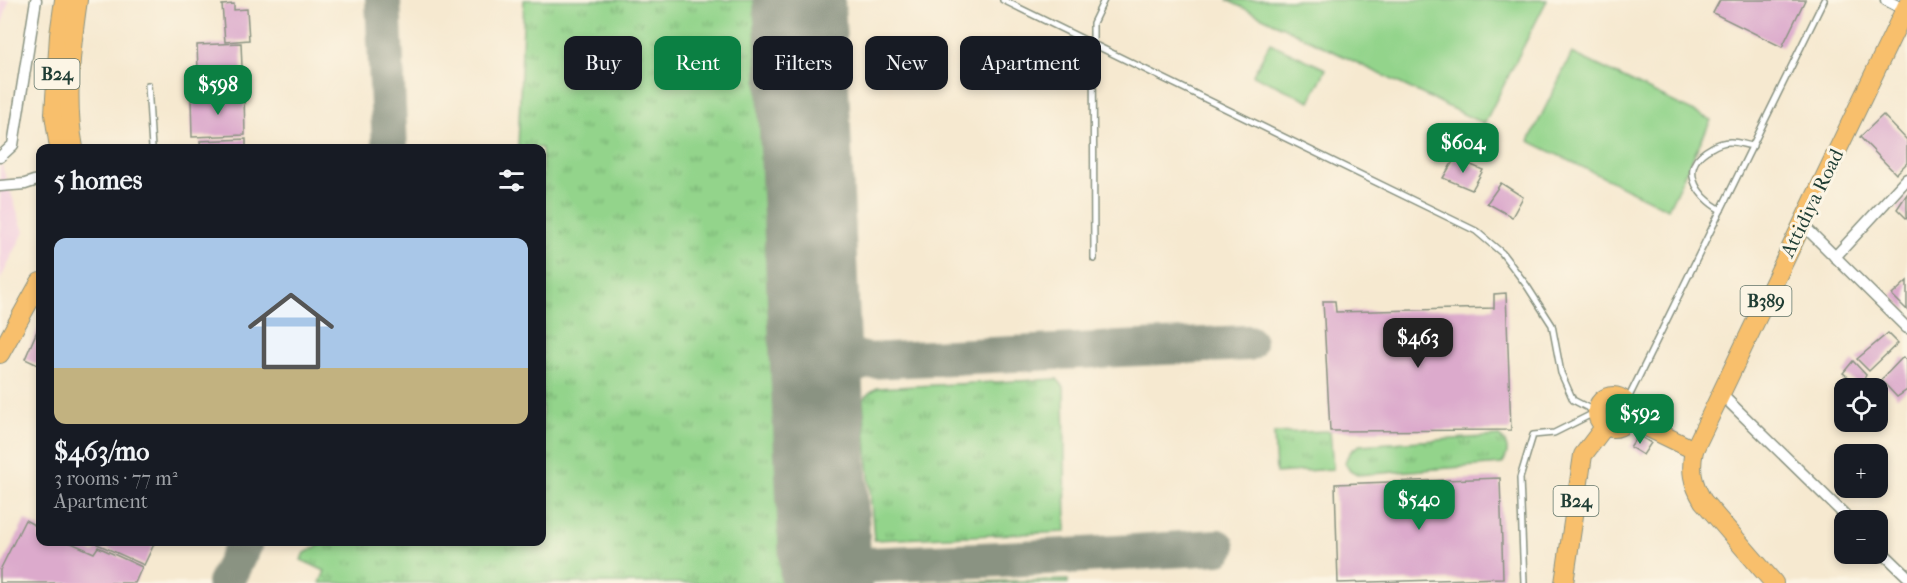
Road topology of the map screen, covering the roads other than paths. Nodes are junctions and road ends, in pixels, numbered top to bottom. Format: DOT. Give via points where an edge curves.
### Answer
graph roads {
  1 [pos="36,0"];
  2 [pos="64,0"];
  3 [pos="78,0"];
  4 [pos="1004,0"];
  5 [pos="1104,0"];
  6 [pos="1824,0"];
  7 [pos="1886,0"];
  8 [pos="1906,7"];
  9 [pos="1079,36"];
  10 [pos="1094,36"];
  11 [pos="1101,46"];
  12 [pos="148,85"];
  13 [pos="1094,90"];
  14 [pos="58,144"];
  15 [pos="73,144"];
  16 [pos="153,144"];
  17 [pos="1753,146"];
  18 [pos="0,158"];
  19 [pos="1907,179"];
  20 [pos="36,180"];
  21 [pos="25,183"];
  22 [pos="0,186"];
  23 [pos="36,186"];
  24 [pos="1721,210"];
  25 [pos="1802,224"];
  26 [pos="1835,257"];
  27 [pos="1094,259"];
  28 [pos="36,289"];
  29 [pos="1907,328"];
  30 [pos="0,354"];
  31 [pos="1721,394"];
  32 [pos="1627,410"];
  33 [pos="1601,419"];
  34 [pos="1695,450"];
  35 [pos="1840,510"];
  36 [pos="1888,558"];
  37 [pos="1907,576"];
  38 [pos="1524,583"];
  39 [pos="1564,583"];
  40 [pos="1774,583"];
  1 -- 18 [label="street" via="13,145"];
  2 -- 14 [label="main road, B24" via="54,114"];
  3 -- 15 [label="main road, B24" via="71,81"];
  4 -- 9 [label="lane"];
  5 -- 10 [label="lane" via="1093,23"];
  6 -- 17 [label="lane"];
  7 -- 8 [label="street"];
  8 -- 25 [label="main road, Attidiya Road / B389"];
  11 -- 33 [label="lane" via="1476,231 1502,253 1552,326 1561,374 1573,400"];
  12 -- 16 [label="lane"];
  13 -- 27 [label="lane"];
  17 -- 24 [label="lane"];
  17 -- 24 [label="lane" via="1729,142 1701,153 1693,180 1707,203"];
  19 -- 26 [label="street"];
  20 -- 21 [label="street"];
  21 -- 22 [label="street"];
  21 -- 23 [label="street"];
  24 -- 32 [label="lane"];
  25 -- 26 [label="street"];
  25 -- 31 [label="main road, Attidiya Road / B389"];
  26 -- 29 [label="street"];
  28 -- 30 [label="main road"];
  31 -- 34 [label="main road, Attidiya Road / B389"];
  31 -- 35 [label="street"];
  32 -- 33 [label="main road" via="1621,426 1616,428"];
  32 -- 33 [label="main road, B24" via="1617,397 1606,398 1598,406"];
  32 -- 34 [label="main road, B24"];
  33 -- 38 [label="lane" via="1533,435 1520,478"];
  33 -- 39 [label="main road, B24" via="1583,455"];
  34 -- 40 [label="main road, Attidiya Road / B389" via="1691,466 1694,486 1702,501"];
  36 -- 37 [label="street"];
}
